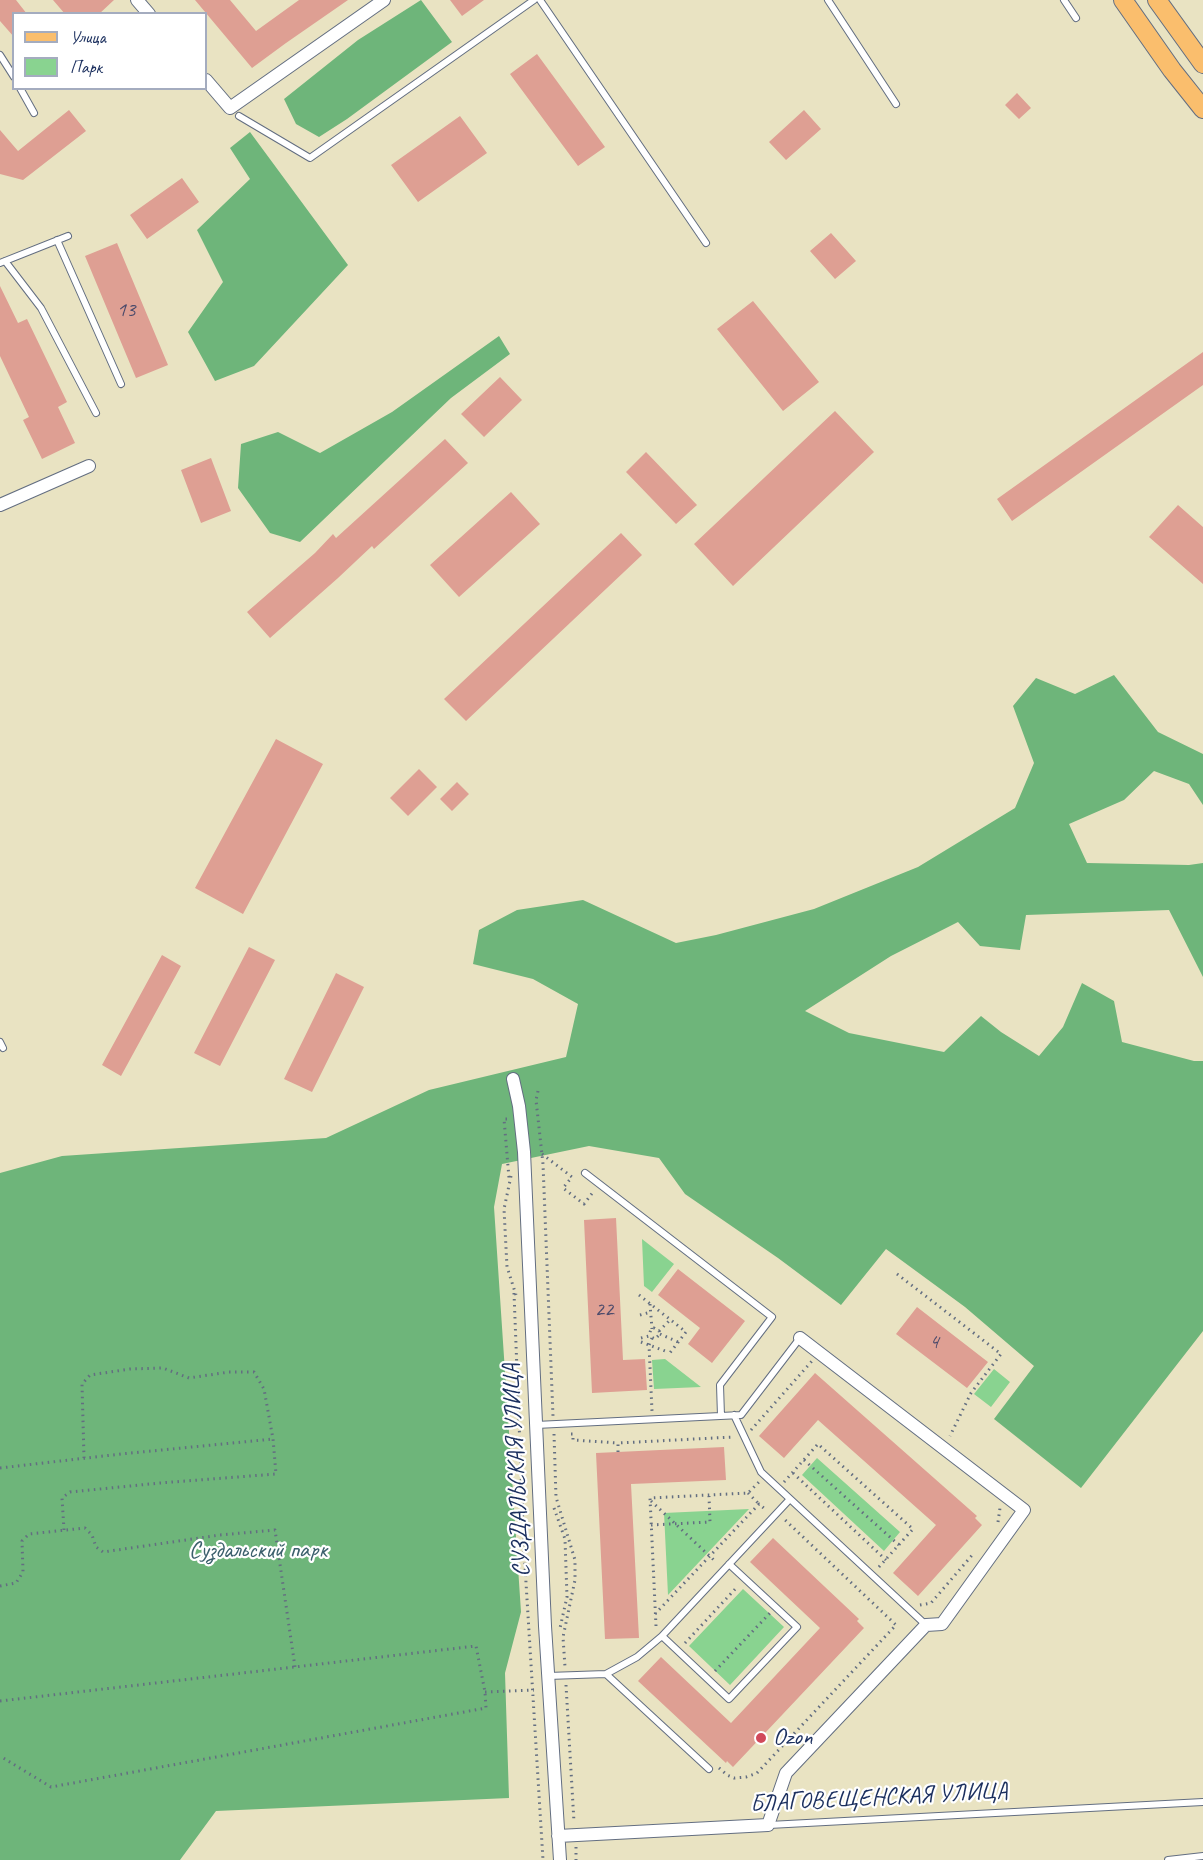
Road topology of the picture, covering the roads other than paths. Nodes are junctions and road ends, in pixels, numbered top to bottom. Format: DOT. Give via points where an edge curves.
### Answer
graph roads {
  1 [pos="137,0"];
  2 [pos="384,0"];
  3 [pos="534,0"];
  4 [pos="540,0"];
  5 [pos="828,0"];
  6 [pos="1064,0"];
  7 [pos="1123,0"];
  8 [pos="1157,0"];
  9 [pos="146,12"];
  10 [pos="1076,18"];
  11 [pos="0,55"];
  12 [pos="1203,63"];
  13 [pos="12,74"];
  14 [pos="207,81"];
  15 [pos="21,90"];
  16 [pos="896,104"];
  17 [pos="1203,109"];
  18 [pos="235,112"];
  19 [pos="34,113"];
  20 [pos="68,236"];
  21 [pos="57,240"];
  22 [pos="706,243"];
  23 [pos="3,262"];
  24 [pos="121,384"];
  25 [pos="96,413"];
  26 [pos="89,466"];
  27 [pos="0,505"];
  28 [pos="513,1078"];
  29 [pos="585,1173"];
  30 [pos="800,1338"];
  31 [pos="734,1415"];
  32 [pos="721,1416"];
  33 [pos="536,1425"];
  34 [pos="790,1499"];
  35 [pos="727,1567"];
  36 [pos="926,1625"];
  37 [pos="662,1636"];
  38 [pos="606,1674"];
  39 [pos="548,1676"];
  40 [pos="709,1769"];
  41 [pos="1203,1802"];
  42 [pos="768,1825"];
  43 [pos="558,1836"];
  44 [pos="1203,1856"];
  45 [pos="560,1860"];
  46 [pos="1168,1860"];
  1 -- 9 [label="street"];
  2 -- 18 [label="street"];
  3 -- 18 [label="lane" via="310,158"];
  4 -- 22 [label="lane"];
  5 -- 16 [label="lane"];
  6 -- 10 [label="lane"];
  7 -- 17 [label="main road"];
  8 -- 12 [label="main road"];
  11 -- 13 [label="lane"];
  14 -- 18 [label="street"];
  15 -- 19 [label="lane"];
  20 -- 21 [label="lane"];
  21 -- 23 [label="lane"];
  21 -- 24 [label="lane"];
  23 -- 25 [label="lane" via="41,308"];
  26 -- 27 [label="street"];
  28 -- 33 [label="street, СУЗДАЛЬСКАЯ УЛИЦА" via="525,1152"];
  29 -- 32 [label="lane" via="772,1317 720,1385"];
  30 -- 31 [label="lane" via="741,1415"];
  30 -- 36 [label="street" via="1024,1510 942,1624"];
  31 -- 32 [label="lane"];
  31 -- 34 [label="lane" via="761,1472"];
  32 -- 33 [label="lane"];
  33 -- 39 [label="street, СУЗДАЛЬСКАЯ УЛИЦА"];
  34 -- 35 [label="lane"];
  34 -- 36 [label="lane"];
  35 -- 37 [label="lane"];
  35 -- 37 [label="lane" via="797,1627 729,1699"];
  36 -- 42 [label="street" via="786,1773"];
  37 -- 38 [label="lane" via="637,1657"];
  38 -- 39 [label="lane" via="565,1672"];
  38 -- 40 [label="lane"];
  39 -- 43 [label="street, СУЗДАЛЬСКАЯ УЛИЦА"];
  41 -- 42 [label="lane, БЛАГОВЕЩЕНСКАЯ УЛИЦА"];
  42 -- 43 [label="street, БЛАГОВЕЩЕНСКАЯ УЛИЦА"];
  43 -- 45 [label="street, СУЗДАЛЬСКАЯ УЛИЦА"];
  44 -- 46 [label="lane"];
}
